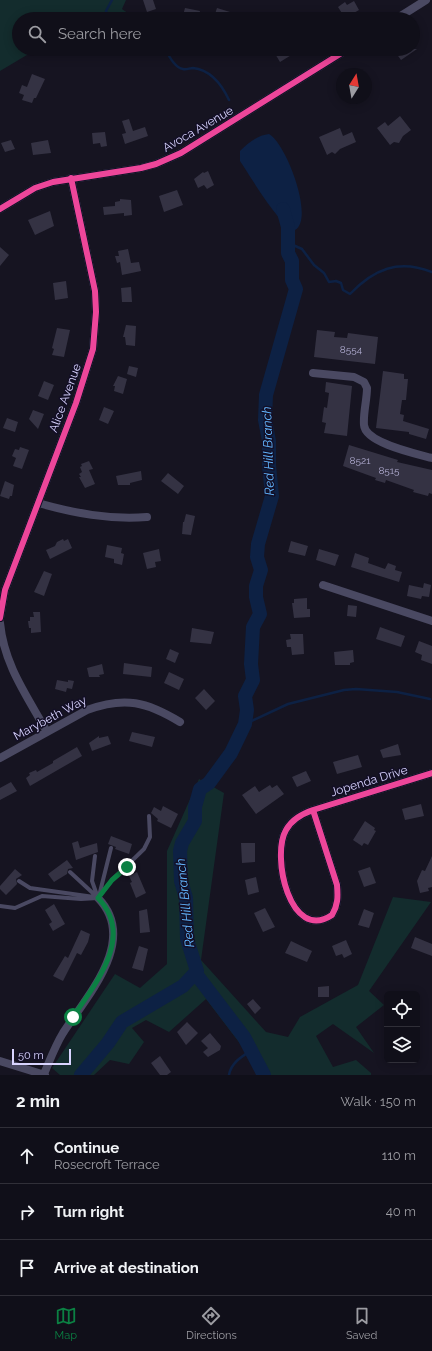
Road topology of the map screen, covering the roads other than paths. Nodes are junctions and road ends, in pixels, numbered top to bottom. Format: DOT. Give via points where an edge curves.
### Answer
graph roads {
  1 [pos="426,0"];
  2 [pos="407,12"];
  3 [pos="337,56"];
  4 [pos="71,178"];
  5 [pos="0,209"];
  6 [pos="316,376"];
  7 [pos="432,458"];
  8 [pos="38,503"];
  9 [pos="147,517"];
  10 [pos="323,584"];
  11 [pos="0,618"];
  12 [pos="432,621"];
  13 [pos="0,623"];
  14 [pos="180,722"];
  15 [pos="47,732"];
  16 [pos="0,758"];
  17 [pos="432,773"];
  18 [pos="313,810"];
  19 [pos="149,816"];
  20 [pos="111,848"];
  21 [pos="95,856"];
  22 [pos="70,872"];
  23 [pos="20,881"];
  24 [pos="98,898"];
  25 [pos="0,906"];
  26 [pos="0,1061"];
  27 [pos="45,1075"];
  1 -- 2 [label="street"];
  3 -- 4 [label="street, Avoca Avenue" via="182,153 141,168"];
  4 -- 5 [label="street, Avoca Avenue" via="35,188"];
  4 -- 8 [label="street, Alice Avenue" via="93,277 95,332 87,371"];
  6 -- 7 [label="street" via="360,379 367,388 364,425 368,435"];
  8 -- 9 [label="street" via="94,516"];
  8 -- 11 [label="street, Alice Avenue" via="5,590"];
  10 -- 12 [label="street"];
  13 -- 15 [label="street" via="8,663"];
  14 -- 15 [label="street, Marybeth Way" via="144,704 115,702 87,710"];
  15 -- 16 [label="street, Marybeth Way"];
  17 -- 18 [label="street, Jopenda Drive"];
  18 -- 18 [label="street, Jopenda Drive" via="301,815 286,830 282,840 281,861 296,911 302,917 318,921 332,915 338,902 338,895"];
  19 -- 24 [label="lane" via="150,837 144,849 112,880"];
  20 -- 24 [label="lane"];
  21 -- 24 [label="lane" via="92,880"];
  22 -- 24 [label="lane"];
  23 -- 24 [label="lane" via="30,888"];
  24 -- 25 [label="lane" via="42,896 16,908"];
  24 -- 27 [label="street" via="106,905 112,917 112,946 107,963 62,1034"];
  26 -- 27 [label="street"];
}
